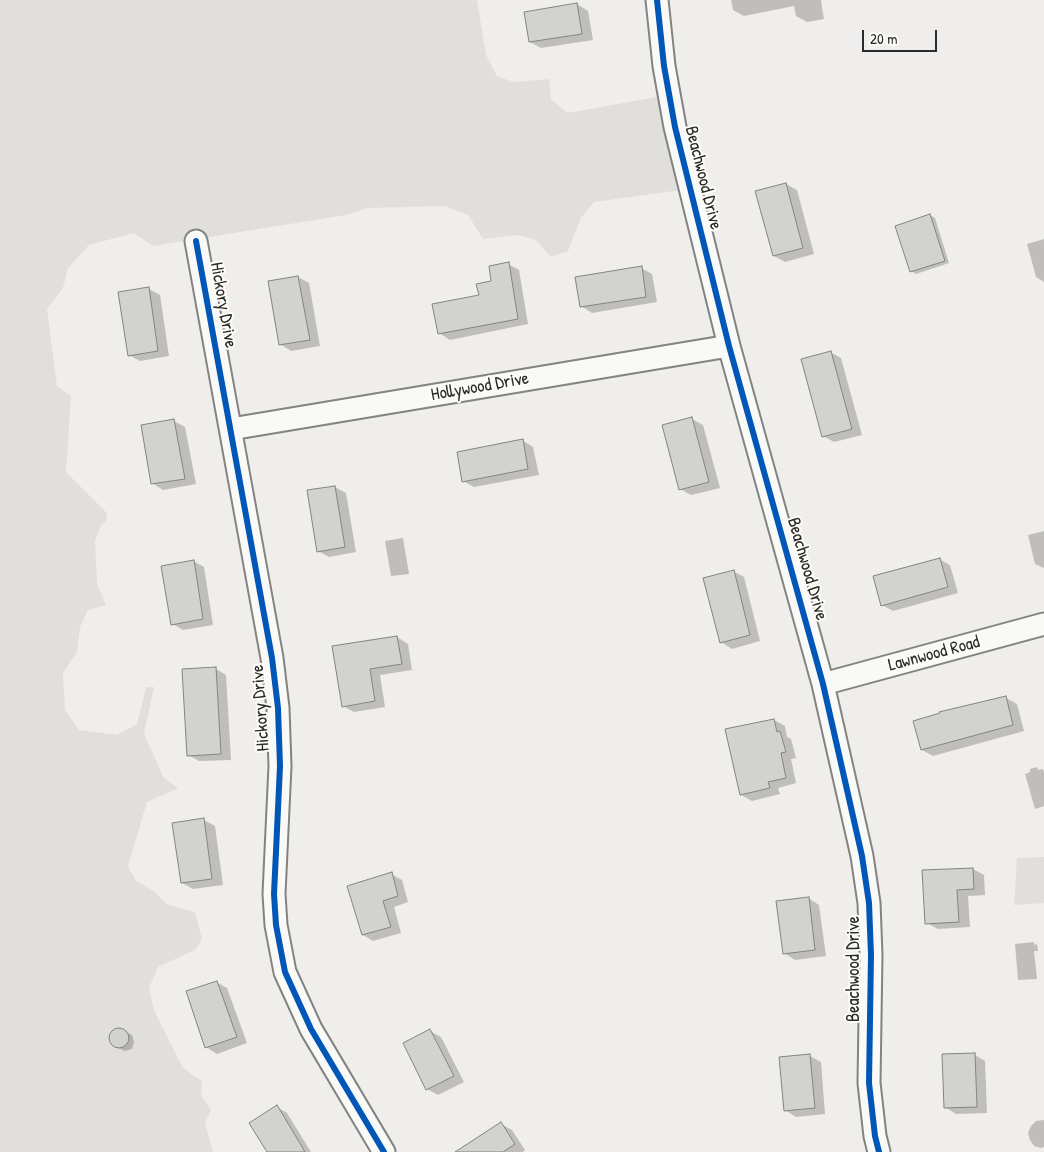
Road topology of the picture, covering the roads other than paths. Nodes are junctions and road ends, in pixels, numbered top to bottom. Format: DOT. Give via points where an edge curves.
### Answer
graph roads {
  1 [pos="657,0"];
  2 [pos="196,241"];
  3 [pos="729,346"];
  4 [pos="231,429"];
  5 [pos="1044,624"];
  6 [pos="823,684"];
  7 [pos="384,1152"];
  8 [pos="879,1152"];
  1 -- 3 [label="street, Beachwood Drive" via="675,127"];
  2 -- 4 [label="street, Hickory Drive"];
  3 -- 4 [label="street, Hollywood Drive"];
  3 -- 6 [label="street, Beachwood Drive"];
  4 -- 7 [label="street, Hickory Drive" via="278,708 280,766 274,894 285,972 311,1029"];
  5 -- 6 [label="street, Lawnwood Road"];
  6 -- 8 [label="street, Beachwood Drive" via="861,847 869,902 869,1083"];
}
